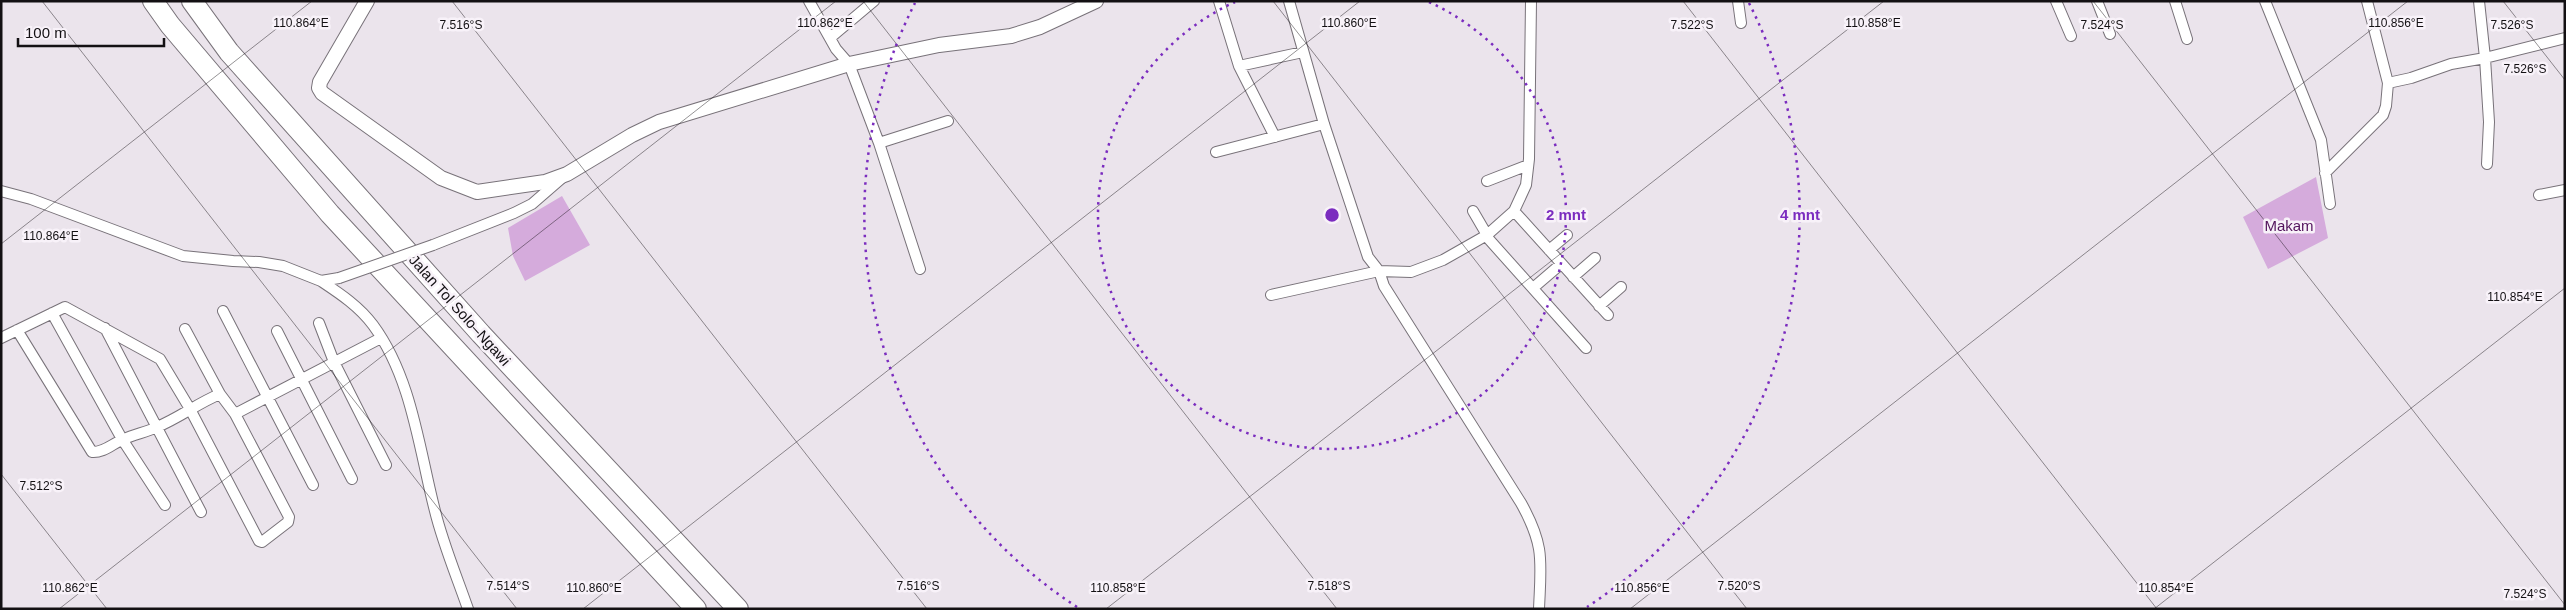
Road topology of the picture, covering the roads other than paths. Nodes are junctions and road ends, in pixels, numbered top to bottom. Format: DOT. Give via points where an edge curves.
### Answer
graph roads {
  1 [pos="154,1"];
  2 [pos="192,1"];
  3 [pos="367,1"];
  4 [pos="809,1"];
  5 [pos="874,1"];
  6 [pos="1096,1"];
  7 [pos="1219,1"];
  8 [pos="1289,1"];
  9 [pos="1531,1"];
  10 [pos="1738,1"];
  11 [pos="2056,1"];
  12 [pos="2097,1"];
  13 [pos="2175,1"];
  14 [pos="2265,1"];
  15 [pos="2367,1"];
  16 [pos="2479,1"];
  17 [pos="1740,23"];
  18 [pos="2110,34"];
  19 [pos="2070,36"];
  20 [pos="830,38"];
  21 [pos="2565,38"];
  22 [pos="2187,39"];
  23 [pos="1303,52"];
  24 [pos="2485,58"];
  25 [pos="849,64"];
  26 [pos="1238,66"];
  27 [pos="2388,83"];
  28 [pos="948,121"];
  29 [pos="1324,124"];
  30 [pos="1274,137"];
  31 [pos="879,142"];
  32 [pos="1216,152"];
  33 [pos="2486,164"];
  34 [pos="1528,165"];
  35 [pos="2325,173"];
  36 [pos="567,174"];
  37 [pos="1487,181"];
  38 [pos="2565,190"];
  39 [pos="1,191"];
  40 [pos="2539,195"];
  41 [pos="2330,204"];
  42 [pos="1473,211"];
  43 [pos="1514,211"];
  44 [pos="1486,235"];
  45 [pos="1567,235"];
  46 [pos="1549,250"];
  47 [pos="1594,258"];
  48 [pos="1561,264"];
  49 [pos="920,269"];
  50 [pos="1379,271"];
  51 [pos="1574,277"];
  52 [pos="320,280"];
  53 [pos="1620,287"];
  54 [pos="1533,288"];
  55 [pos="1271,296"];
  56 [pos="1599,306"];
  57 [pos="223,311"];
  58 [pos="52,313"];
  59 [pos="1608,316"];
  60 [pos="318,323"];
  61 [pos="105,328"];
  62 [pos="185,329"];
  63 [pos="17,330"];
  64 [pos="277,331"];
  65 [pos="1,338"];
  66 [pos="381,338"];
  67 [pos="1586,348"];
  68 [pos="334,362"];
  69 [pos="302,379"];
  70 [pos="220,394"];
  71 [pos="267,397"];
  72 [pos="190,410"];
  73 [pos="235,414"];
  74 [pos="158,427"];
  75 [pos="122,439"];
  76 [pos="386,465"];
  77 [pos="352,479"];
  78 [pos="312,485"];
  79 [pos="165,505"];
  80 [pos="200,512"];
  81 [pos="468,609"];
  82 [pos="696,609"];
  83 [pos="738,609"];
  84 [pos="1539,609"];
  1 -- 82 [label="highway, Jalan Tol Solo–Ngawi" via="170,25 330,214"];
  2 -- 83 [label="highway, Jalan Tol Solo–Ngawi" via="229,52 480,334"];
  3 -- 36 [label="street" via="320,82 319,88 326,98 441,178 464,189 495,191 546,182"];
  4 -- 20 [label="street"];
  5 -- 20 [label="street"];
  6 -- 25 [label="street" via="1040,27 1011,36 939,45"];
  7 -- 26 [label="street"];
  8 -- 23 [label="street"];
  9 -- 34 [label="street"];
  10 -- 17 [label="street"];
  11 -- 19 [label="street"];
  12 -- 18 [label="street"];
  13 -- 22 [label="street"];
  14 -- 35 [label="street" via="2321,140"];
  15 -- 27 [label="street"];
  16 -- 24 [label="street"];
  20 -- 25 [label="street"];
  21 -- 24 [label="street"];
  23 -- 26 [label="street"];
  23 -- 29 [label="street"];
  24 -- 27 [label="street" via="2451,64"];
  24 -- 33 [label="street"];
  25 -- 31 [label="street"];
  25 -- 36 [label="street" via="659,122"];
  26 -- 30 [label="street"];
  27 -- 35 [label="street" via="2383,115"];
  28 -- 31 [label="street"];
  29 -- 30 [label="street"];
  29 -- 50 [label="street" via="1360,239"];
  30 -- 32 [label="street"];
  31 -- 49 [label="street"];
  34 -- 37 [label="street"];
  34 -- 43 [label="street" via="1526,184"];
  35 -- 41 [label="street"];
  36 -- 52 [label="street, bridge" via="526,207 477,229 339,278"];
  38 -- 40 [label="street"];
  39 -- 52 [label="street" via="31,199 182,256 283,266"];
  42 -- 44 [label="street"];
  43 -- 44 [label="street"];
  43 -- 46 [label="street"];
  44 -- 50 [label="street" via="1427,267 1411,272"];
  44 -- 54 [label="street"];
  45 -- 46 [label="street"];
  46 -- 48 [label="street"];
  47 -- 51 [label="street"];
  48 -- 51 [label="street"];
  48 -- 54 [label="street"];
  50 -- 55 [label="street"];
  50 -- 84 [label="street" via="1384,286 1532,522 1541,559"];
  51 -- 56 [label="street"];
  52 -- 66 [label="street" via="363,313"];
  53 -- 56 [label="street"];
  54 -- 67 [label="street"];
  56 -- 59 [label="street"];
  57 -- 71 [label="street"];
  58 -- 61 [label="street" via="65,307"];
  58 -- 63 [label="street"];
  58 -- 75 [label="street"];
  60 -- 68 [label="street"];
  61 -- 72 [label="street" via="158,356"];
  61 -- 74 [label="street"];
  62 -- 70 [label="street"];
  63 -- 65 [label="street"];
  63 -- 75 [label="street" via="92,452 101,452"];
  64 -- 69 [label="street"];
  66 -- 68 [label="street"];
  66 -- 81 [label="street" via="401,378 436,514"];
  68 -- 69 [label="street"];
  68 -- 76 [label="street"];
  69 -- 71 [label="street"];
  69 -- 77 [label="street"];
  70 -- 72 [label="street"];
  70 -- 73 [label="street"];
  71 -- 73 [label="street"];
  71 -- 78 [label="street"];
  72 -- 73 [label="street" via="260,542 289,518"];
  72 -- 74 [label="street"];
  74 -- 75 [label="street"];
  74 -- 80 [label="street"];
  75 -- 79 [label="street"];
}
